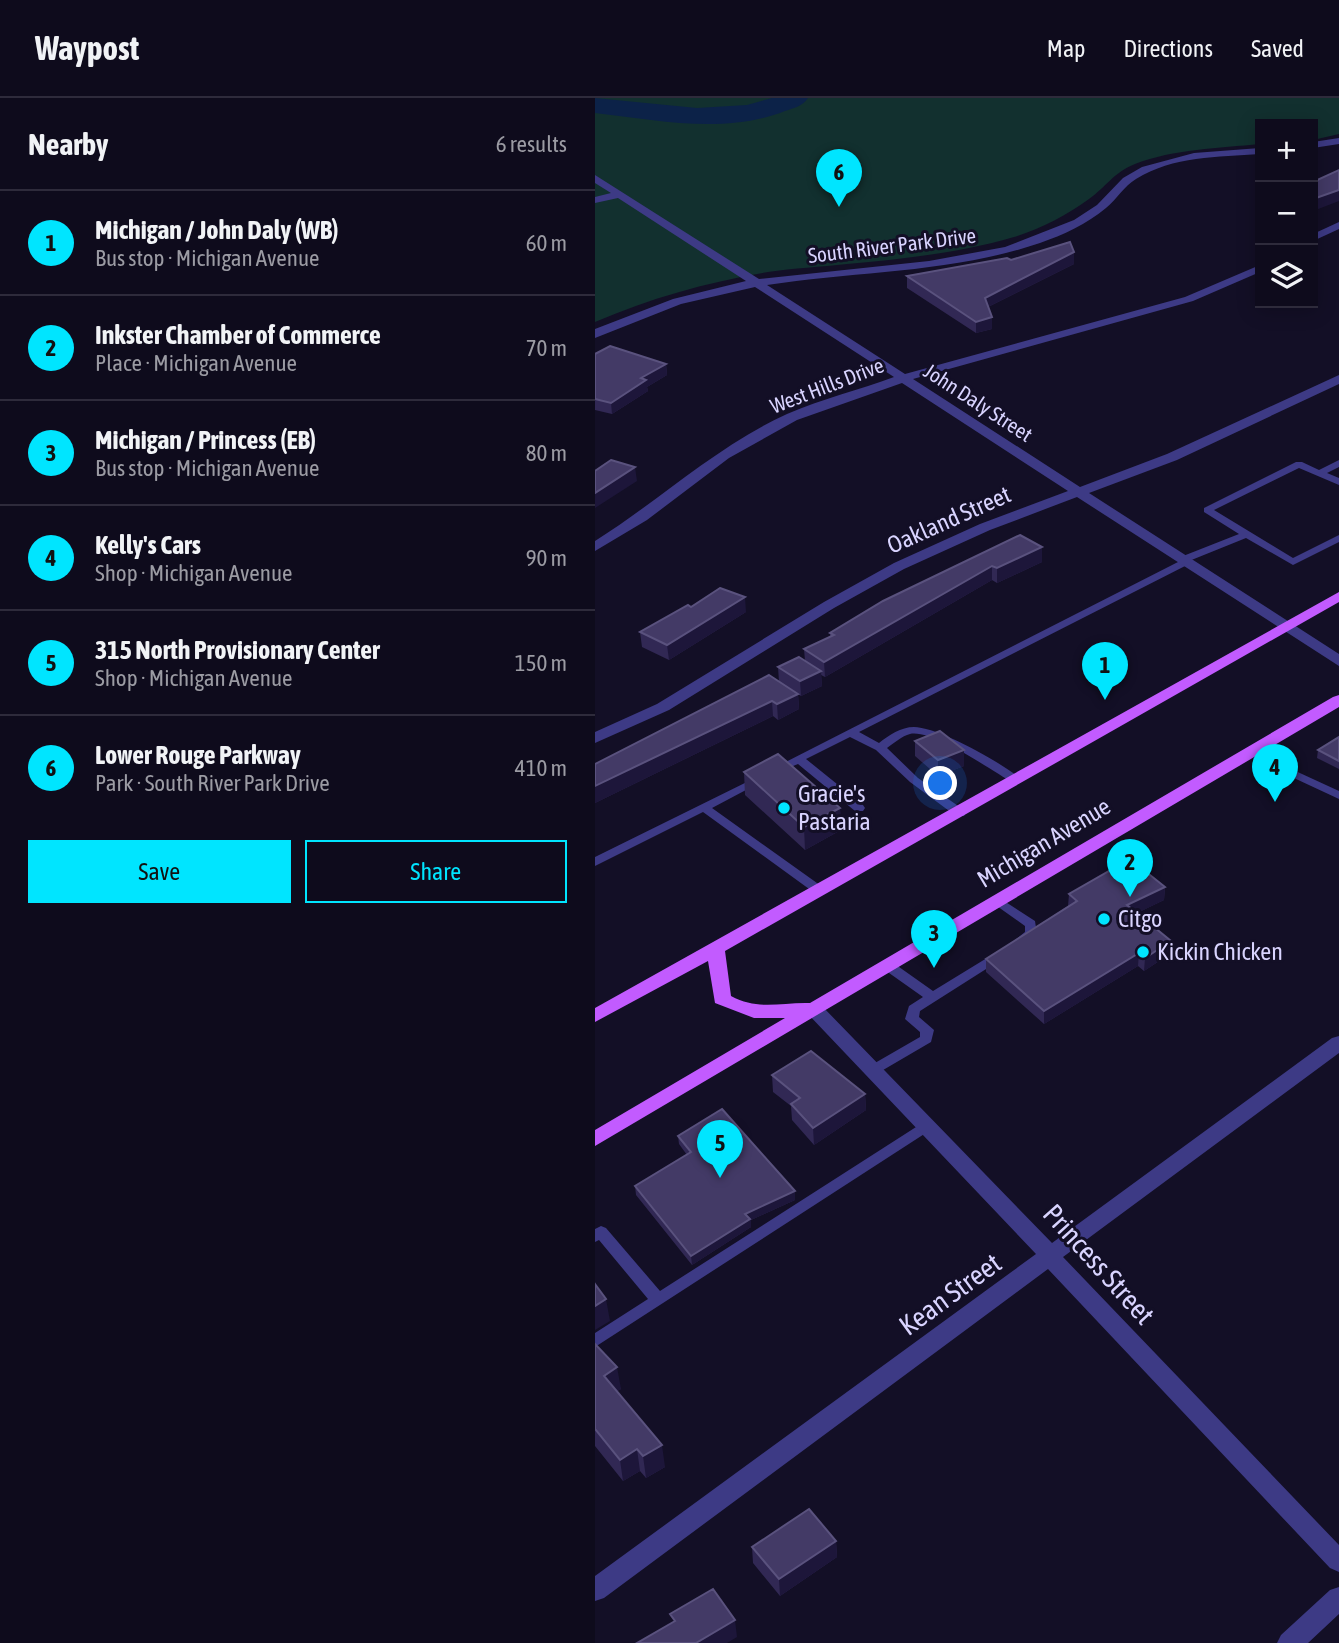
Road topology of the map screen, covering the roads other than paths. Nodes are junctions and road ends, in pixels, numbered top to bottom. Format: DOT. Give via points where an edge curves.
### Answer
graph roads {
  1 [pos="1339,141"];
  2 [pos="1318,144"];
  3 [pos="1255,151"];
  4 [pos="595,178"];
  5 [pos="619,194"];
  6 [pos="595,200"];
  7 [pos="1339,225"];
  8 [pos="1318,236"];
  9 [pos="1255,270"];
  10 [pos="758,283"];
  11 [pos="595,334"];
  12 [pos="901,378"];
  13 [pos="1339,379"];
  14 [pos="1339,463"];
  15 [pos="1320,473"];
  16 [pos="1339,482"];
  17 [pos="1077,492"];
  18 [pos="1247,534"];
  19 [pos="1339,538"];
  20 [pos="595,547"];
  21 [pos="1183,561"];
  22 [pos="1339,596"];
  23 [pos="1285,626"];
  24 [pos="1339,661"];
  25 [pos="1339,700"];
  26 [pos="850,732"];
  27 [pos="595,738"];
  28 [pos="880,748"];
  29 [pos="1253,750"];
  30 [pos="799,759"];
  31 [pos="1017,781"];
  32 [pos="1339,795"];
  33 [pos="703,807"];
  34 [pos="859,808"];
  35 [pos="960,813"];
  36 [pos="595,862"];
  37 [pos="820,891"];
  38 [pos="998,901"];
  39 [pos="716,949"];
  40 [pos="887,965"];
  41 [pos="931,996"];
  42 [pos="814,1009"];
  43 [pos="595,1016"];
  44 [pos="1339,1043"];
  45 [pos="873,1070"];
  46 [pos="927,1125"];
  47 [pos="595,1139"];
  48 [pos="597,1232"];
  49 [pos="1051,1257"];
  50 [pos="658,1300"];
  51 [pos="595,1341"];
  52 [pos="1339,1561"];
  53 [pos="595,1590"];
  54 [pos="1339,1598"];
  55 [pos="1290,1643"];
  1 -- 2 [label="street"];
  3 -- 10 [label="street, South River Park Drive" via="1193,157 1143,171 1073,224 996,252 933,264"];
  4 -- 5 [label="street, John Daly Street"];
  5 -- 6 [label="street"];
  5 -- 10 [label="street, John Daly Street"];
  7 -- 8 [label="street"];
  9 -- 12 [label="street, West Hills Drive" via="1189,299"];
  10 -- 11 [label="street, South River Park Drive" via="669,304"];
  10 -- 12 [label="street, John Daly Street"];
  12 -- 17 [label="street, John Daly Street"];
  12 -- 20 [label="street, West Hills Drive" via="763,431"];
  13 -- 17 [label="street, Oakland Street" via="1172,457"];
  14 -- 15 [label="lane"];
  15 -- 16 [label="lane"];
  15 -- 18 [label="lane" via="1299,464 1207,510"];
  17 -- 21 [label="street, John Daly Street"];
  17 -- 27 [label="street, Oakland Street" via="899,566 663,707"];
  18 -- 19 [label="lane" via="1293,562"];
  18 -- 21 [label="lane"];
  21 -- 23 [label="street, John Daly Street"];
  21 -- 26 [label="lane"];
  22 -- 23 [label="main road"];
  23 -- 24 [label="street, John Daly Street"];
  23 -- 31 [label="main road"];
  25 -- 29 [label="main road, Michigan Avenue"];
  26 -- 28 [label="lane"];
  26 -- 30 [label="lane"];
  28 -- 31 [label="lane" via="912,730 930,731"];
  28 -- 35 [label="lane"];
  29 -- 32 [label="lane"];
  29 -- 38 [label="main road, Michigan Avenue"];
  30 -- 33 [label="lane"];
  30 -- 34 [label="lane"];
  31 -- 35 [label="main road"];
  33 -- 36 [label="lane"];
  33 -- 37 [label="lane"];
  35 -- 37 [label="main road"];
  37 -- 39 [label="main road"];
  38 -- 40 [label="main road, Michigan Avenue"];
  38 -- 41 [label="lane" via="1031,924 1031,933"];
  39 -- 42 [label="main road" via="722,999 741,1011 765,1014"];
  39 -- 43 [label="main road"];
  40 -- 41 [label="lane"];
  40 -- 42 [label="main road, Michigan Avenue"];
  41 -- 45 [label="lane" via="914,1009 912,1019 927,1030 926,1039"];
  42 -- 45 [label="street, Princess Street"];
  42 -- 47 [label="main road, Michigan Avenue"];
  44 -- 49 [label="street, Kean Street"];
  45 -- 46 [label="street, Princess Street"];
  46 -- 49 [label="street, Princess Street"];
  46 -- 50 [label="lane"];
  48 -- 50 [label="lane"];
  49 -- 52 [label="street, Princess Street"];
  49 -- 53 [label="street, Kean Street"];
  50 -- 51 [label="lane"];
  54 -- 55 [label="street"];
}
